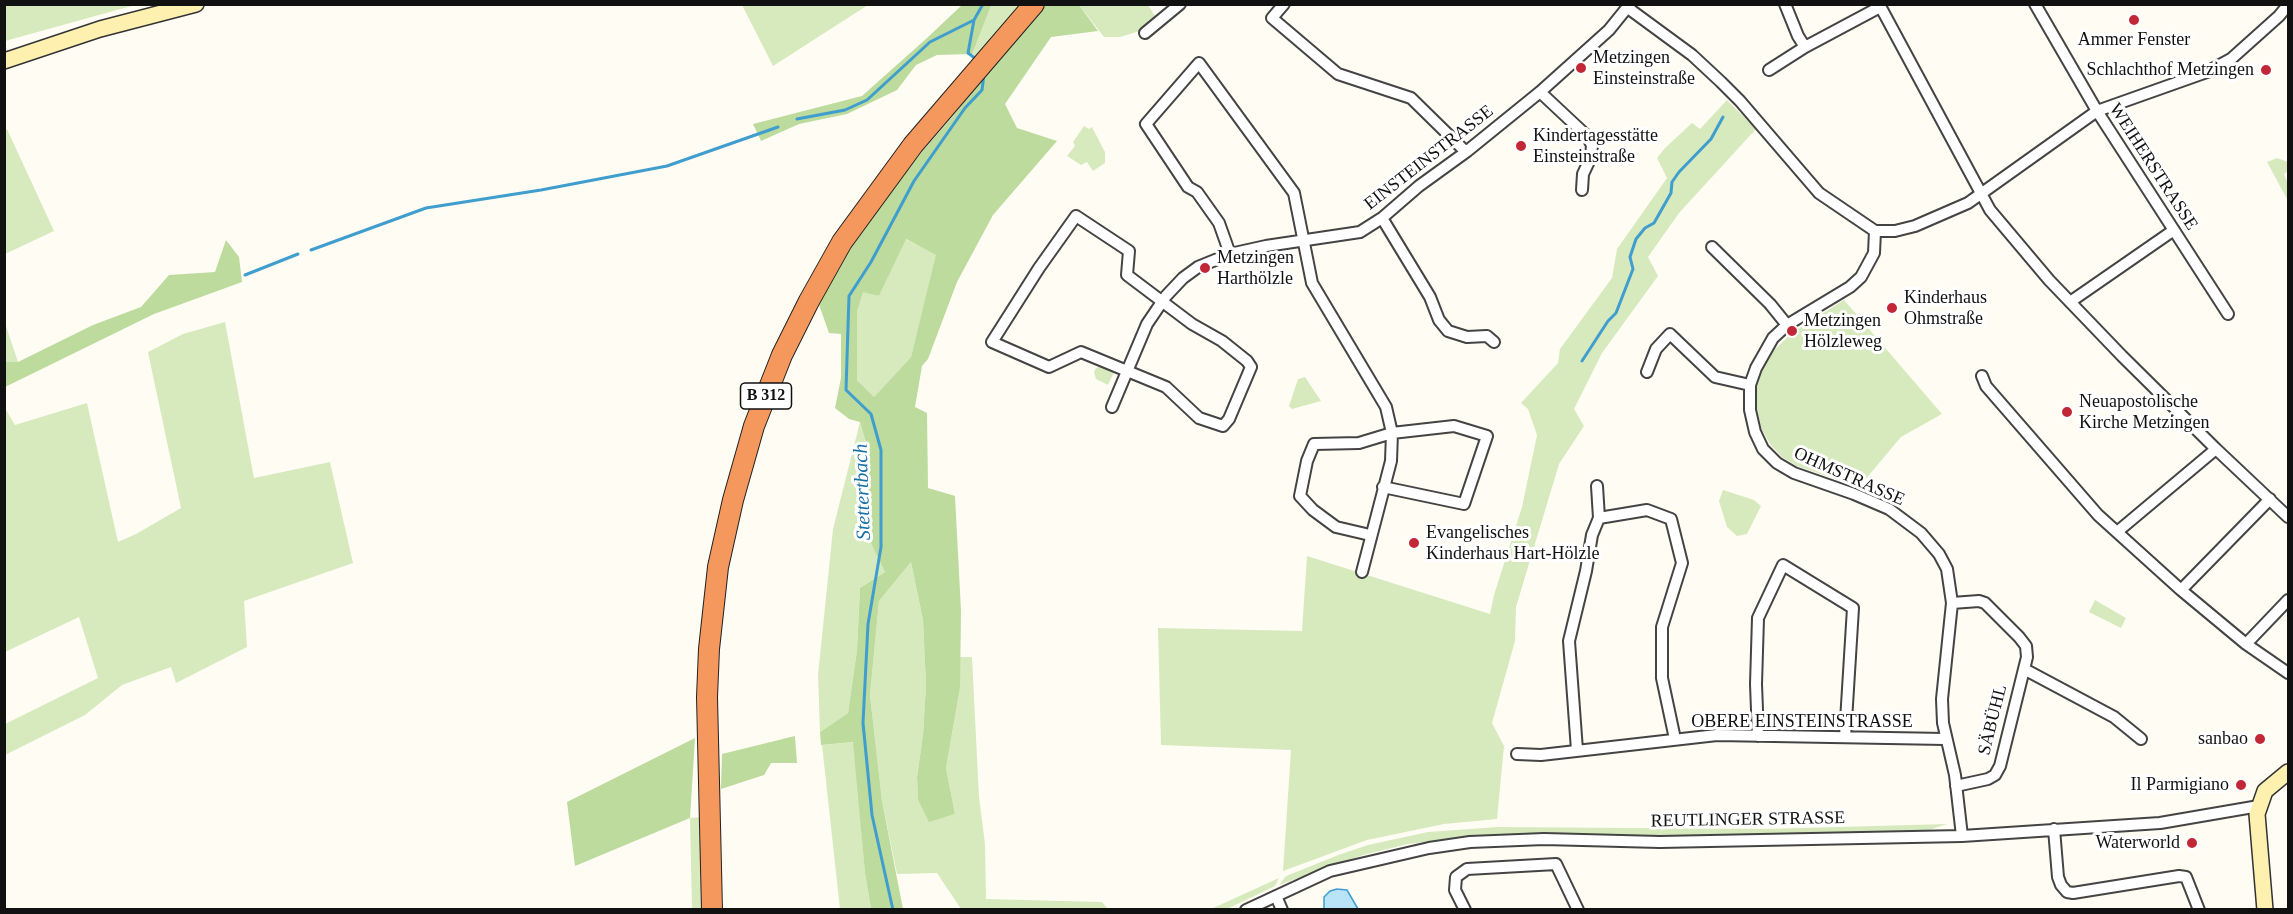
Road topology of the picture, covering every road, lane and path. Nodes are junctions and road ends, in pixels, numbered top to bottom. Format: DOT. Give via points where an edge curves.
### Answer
graph roads {
  1 [pos="196,4"];
  2 [pos="1034,4"];
  3 [pos="1180,4"];
  4 [pos="1284,4"];
  5 [pos="1785,4"];
  6 [pos="2035,4"];
  7 [pos="2289,5"];
  8 [pos="1629,6"];
  9 [pos="1879,6"];
  10 [pos="1145,33"];
  11 [pos="1804,47"];
  12 [pos="4,61"];
  13 [pos="1768,70"];
  14 [pos="1540,92"];
  15 [pos="2097,111"];
  16 [pos="1466,152"];
  17 [pos="1582,190"];
  18 [pos="1982,195"];
  19 [pos="1382,218"];
  20 [pos="2174,230"];
  21 [pos="1875,231"];
  22 [pos="1302,242"];
  23 [pos="1712,247"];
  24 [pos="1230,254"];
  25 [pos="1162,301"];
  26 [pos="2070,302"];
  27 [pos="2228,314"];
  28 [pos="1787,325"];
  29 [pos="1494,342"];
  30 [pos="1127,371"];
  31 [pos="1647,372"];
  32 [pos="1982,376"];
  33 [pos="1750,385"];
  34 [pos="1112,407"];
  35 [pos="1392,433"];
  36 [pos="2216,449"];
  37 [pos="1597,486"];
  38 [pos="1383,487"];
  39 [pos="2270,499"];
  40 [pos="2289,517"];
  41 [pos="1599,518"];
  42 [pos="2117,532"];
  43 [pos="1370,535"];
  44 [pos="1362,572"];
  45 [pos="2181,590"];
  46 [pos="2289,600"];
  47 [pos="1952,603"];
  48 [pos="2246,644"];
  49 [pos="2024,669"];
  50 [pos="2289,673"];
  51 [pos="1758,736"];
  52 [pos="1845,737"];
  53 [pos="1675,739"];
  54 [pos="1945,739"];
  55 [pos="2141,739"];
  56 [pos="1577,750"];
  57 [pos="1517,754"];
  58 [pos="2289,772"];
  59 [pos="2289,784"];
  60 [pos="1956,786"];
  61 [pos="2259,806"];
  62 [pos="2054,829"];
  63 [pos="1962,836"];
  64 [pos="711,844"];
  65 [pos="1276,896"];
  66 [pos="2262,908"];
  67 [pos="711,909"];
  68 [pos="723,909"];
  69 [pos="1246,909"];
  70 [pos="1282,909"];
  71 [pos="1465,909"];
  72 [pos="1578,909"];
  73 [pos="2199,909"];
  1 -- 12 [label="main road" via="100,29"];
  2 -- 64 [label="highway, B 312" via="914,145 842,242 782,355 754,426 718,567 706,697"];
  3 -- 10 [label="street"];
  4 -- 16 [label="street" via="1272,18 1338,74 1411,98"];
  5 -- 11 [label="street"];
  6 -- 15 [label="street, WEIHERSTRASSE"];
  7 -- 15 [label="street" via="2231,59 2207,72"];
  8 -- 14 [label="street, EINSTEINSTRASSE" via="1609,30"];
  8 -- 21 [label="street" via="1692,55 1740,100 1819,193"];
  9 -- 11 [label="street"];
  9 -- 18 [label="street"];
  11 -- 13 [label="street"];
  14 -- 16 [label="street, EINSTEINSTRASSE"];
  14 -- 17 [label="street" via="1592,145"];
  15 -- 18 [label="street"];
  15 -- 20 [label="street, WEIHERSTRASSE"];
  16 -- 19 [label="street, EINSTEINSTRASSE"];
  18 -- 21 [label="street" via="1915,226"];
  18 -- 26 [label="street" via="1990,210"];
  19 -- 22 [label="street, EINSTEINSTRASSE" via="1360,232"];
  19 -- 29 [label="street" via="1448,331 1467,337 1487,336"];
  20 -- 26 [label="street"];
  20 -- 27 [label="street, WEIHERSTRASSE"];
  21 -- 28 [label="street, OHMSTRASSE" via="1874,253 1861,277"];
  22 -- 24 [label="street, EINSTEINSTRASSE"];
  22 -- 24 [label="street" via="1294,193 1199,63 1146,124 1188,188 1197,192 1219,223"];
  22 -- 35 [label="street" via="1312,283 1377,389"];
  23 -- 28 [label="street"];
  24 -- 25 [label="street, EINSTEINSTRASSE" via="1198,267"];
  25 -- 30 [label="street, EINSTEINSTRASSE" via="1147,324"];
  25 -- 30 [label="street" via="1200,330 1222,341 1251,368 1229,419 1223,426 1199,418 1166,387"];
  25 -- 30 [label="street" via="1127,275 1129,251 1076,216 1033,275 992,342 1049,367 1081,352"];
  26 -- 36 [label="street"];
  28 -- 33 [label="street, OHMSTRASSE" via="1764,352"];
  30 -- 34 [label="street, EINSTEINSTRASSE"];
  31 -- 33 [label="street" via="1656,349 1670,334 1715,377"];
  32 -- 42 [label="street" via="1986,386"];
  33 -- 47 [label="street, OHMSTRASSE" via="1751,420 1763,449 1794,473 1889,509 1921,533 1939,554 1949,578"];
  35 -- 38 [label="street" via="1391,461"];
  35 -- 38 [label="street" via="1454,426 1487,436 1464,504"];
  35 -- 43 [label="street" via="1359,443 1314,444 1307,461 1300,496 1336,527"];
  36 -- 39 [label="street"];
  36 -- 42 [label="street"];
  37 -- 41 [label="street"];
  38 -- 43 [label="street"];
  39 -- 40 [label="street"];
  39 -- 45 [label="street"];
  41 -- 53 [label="street" via="1647,510 1671,519 1682,563 1662,627 1662,678"];
  41 -- 56 [label="street" via="1592,534 1569,641"];
  42 -- 45 [label="street"];
  43 -- 44 [label="street"];
  45 -- 48 [label="street"];
  46 -- 48 [label="street"];
  47 -- 49 [label="street, SÄBÜHL" via="1985,603 2026,646"];
  47 -- 54 [label="street, OHMSTRASSE" via="1942,699"];
  48 -- 50 [label="street"];
  49 -- 55 [label="street, SÄBÜHL" via="2105,712"];
  49 -- 60 [label="street, SÄBÜHL" via="1995,775"];
  51 -- 52 [label="street, OBERE EINSTEINSTRASSE"];
  51 -- 52 [label="street" via="1758,618 1784,565 1854,608"];
  51 -- 53 [label="street, OBERE EINSTEINSTRASSE"];
  52 -- 54 [label="street, OBERE EINSTEINSTRASSE"];
  53 -- 56 [label="street, OBERE EINSTEINSTRASSE"];
  54 -- 60 [label="street, OHMSTRASSE"];
  56 -- 57 [label="street, OBERE EINSTEINSTRASSE"];
  58 -- 61 [label="main road" via="2265,791"];
  59 -- 61 [label="main road, REUTLINGER STRASSE"];
  60 -- 63 [label="street, OHMSTRASSE"];
  61 -- 62 [label="street, REUTLINGER STRASSE" via="2160,823"];
  61 -- 66 [label="main road"];
  62 -- 63 [label="street, REUTLINGER STRASSE"];
  62 -- 73 [label="street" via="2058,877 2067,892 2179,876 2186,877"];
  63 -- 65 [label="street, REUTLINGER STRASSE" via="1470,842 1330,871"];
  64 -- 67 [label="highway, B 312"];
  64 -- 68 [label="highway, B 312"];
  65 -- 69 [label="street, REUTLINGER STRASSE"];
  65 -- 70 [label="street"];
  71 -- 72 [label="street" via="1455,890 1456,877 1467,869 1556,864"];
}
